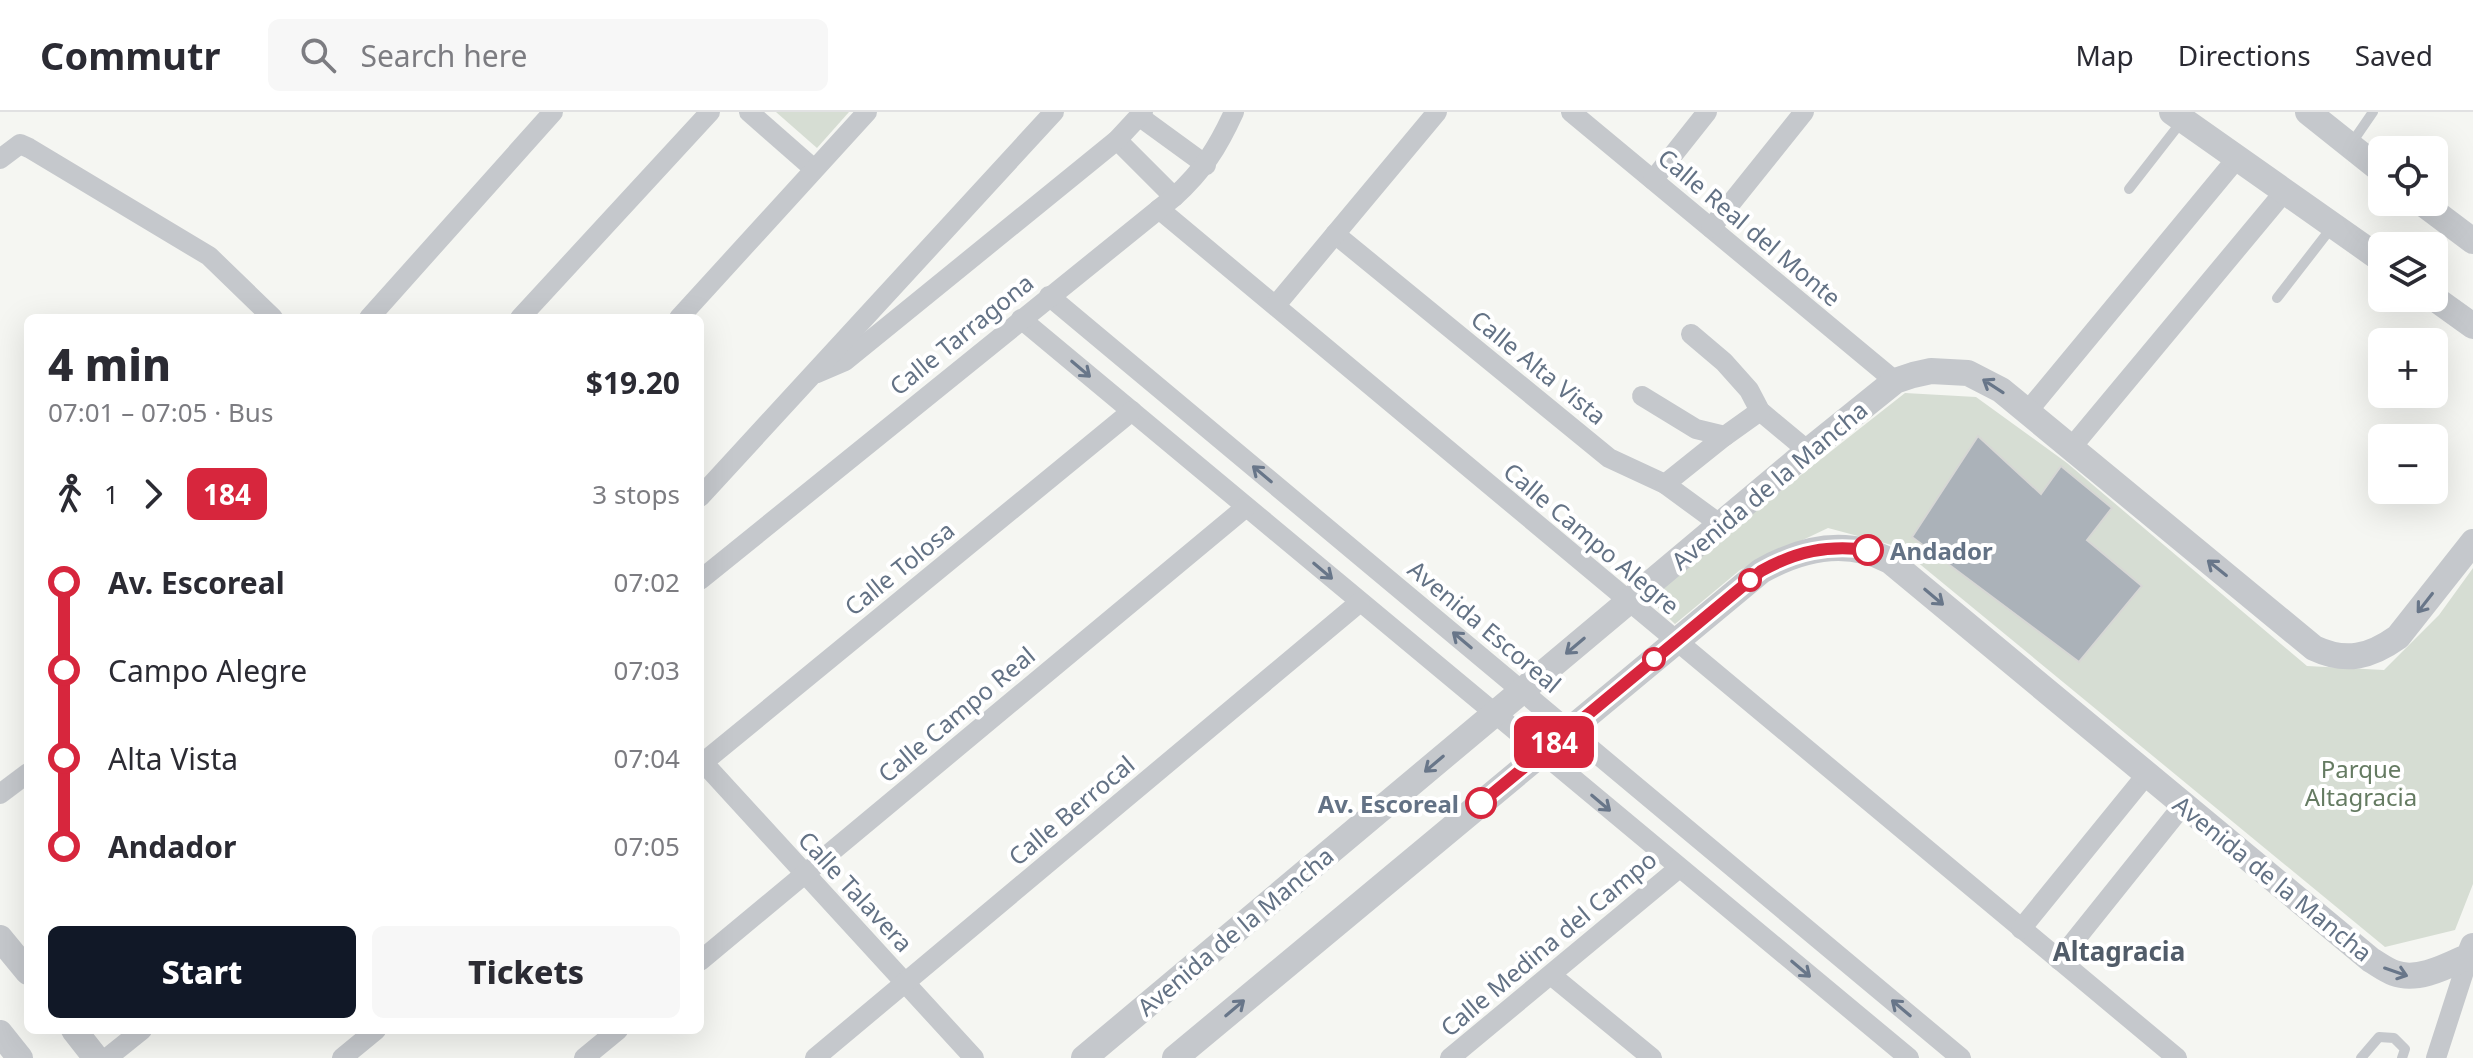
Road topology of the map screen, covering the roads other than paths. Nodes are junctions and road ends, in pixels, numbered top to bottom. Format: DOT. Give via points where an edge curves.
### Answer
graph roads {
  1 [pos="553,112"];
  2 [pos="710,112"];
  3 [pos="749,112"];
  4 [pos="867,112"];
  5 [pos="1054,112"];
  6 [pos="1234,112"];
  7 [pos="1437,112"];
  8 [pos="1571,112"];
  9 [pos="1707,112"];
  10 [pos="1804,112"];
  11 [pos="2308,112"];
  12 [pos="2373,112"];
  13 [pos="1142,115"];
  14 [pos="2177,116"];
  15 [pos="1117,140"];
  16 [pos="2350,146"];
  17 [pos="2238,157"];
  18 [pos="0,159"];
  19 [pos="2368,160"];
  20 [pos="1206,165"];
  21 [pos="814,169"];
  22 [pos="1653,180"];
  23 [pos="2129,189"];
  24 [pos="2285,191"];
  25 [pos="1166,203"];
  26 [pos="2440,216"];
  27 [pos="2333,226"];
  28 [pos="1711,228"];
  29 [pos="1335,234"];
  30 [pos="2473,241"];
  31 [pos="2368,250"];
  32 [pos="902,276"];
  33 [pos="1049,296"];
  34 [pos="922,298"];
  35 [pos="2277,298"];
  36 [pos="1276,305"];
  37 [pos="2448,308"];
  38 [pos="269,314"];
  39 [pos="373,314"];
  40 [pos="524,314"];
  41 [pos="683,314"];
  42 [pos="1021,319"];
  43 [pos="2473,326"];
  44 [pos="1691,334"];
  45 [pos="809,376"];
  46 [pos="1895,381"];
  47 [pos="1642,396"];
  48 [pos="1132,411"];
  49 [pos="1760,411"];
  50 [pos="2027,412"];
  51 [pos="1725,436"];
  52 [pos="2071,448"];
  53 [pos="1808,451"];
  54 [pos="1665,484"];
  55 [pos="704,493"];
  56 [pos="1246,507"];
  57 [pos="1721,525"];
  58 [pos="2473,542"];
  59 [pos="704,577"];
  60 [pos="1360,602"];
  61 [pos="1627,602"];
  62 [pos="1674,641"];
  63 [pos="1522,690"];
  64 [pos="1494,714"];
  65 [pos="1569,730"];
  66 [pos="1541,753"];
  67 [pos="704,760"];
  68 [pos="704,765"];
  69 [pos="2147,774"];
  70 [pos="24,776"];
  71 [pos="0,794"];
  72 [pos="2184,804"];
  73 [pos="1679,868"];
  74 [pos="805,873"];
  75 [pos="2021,929"];
  76 [pos="0,938"];
  77 [pos="2471,951"];
  78 [pos="704,958"];
  79 [pos="2059,960"];
  80 [pos="24,967"];
  81 [pos="1551,975"];
  82 [pos="905,983"];
  83 [pos="0,1033"];
  84 [pos="77,1034"];
  85 [pos="137,1034"];
  86 [pos="371,1034"];
  87 [pos="613,1034"];
  88 [pos="20,1058"];
  89 [pos="96,1058"];
  90 [pos="107,1058"];
  91 [pos="342,1058"];
  92 [pos="584,1058"];
  93 [pos="815,1058"];
  94 [pos="974,1058"];
  95 [pos="1084,1058"];
  96 [pos="1175,1058"];
  97 [pos="1450,1058"];
  98 [pos="1652,1058"];
  99 [pos="1909,1058"];
  100 [pos="1961,1058"];
  101 [pos="2177,1058"];
  102 [pos="2361,1058"];
  103 [pos="2402,1058"];
  104 [pos="2436,1058"];
  1 -- 39 [label="street"];
  2 -- 40 [label="street"];
  3 -- 21 [label="street"];
  4 -- 21 [label="street"];
  5 -- 32 [label="street"];
  6 -- 20 [label="street, Calle Tarragona"];
  7 -- 29 [label="street"];
  8 -- 22 [label="street, Calle Real del Monte"];
  9 -- 22 [label="street"];
  10 -- 28 [label="street"];
  11 -- 16 [label="street"];
  12 -- 16 [label="lane"];
  13 -- 15 [label="street"];
  13 -- 20 [label="street"];
  14 -- 17 [label="street"];
  14 -- 23 [label="lane"];
  15 -- 25 [label="street, Calle Campo Alegre"];
  15 -- 34 [label="street"];
  16 -- 19 [label="street"];
  17 -- 24 [label="street"];
  17 -- 50 [label="street"];
  18 -- 38 [label="street" via="20,144 29,148 209,256"];
  20 -- 25 [label="street, Calle Tarragona"];
  21 -- 41 [label="street"];
  22 -- 28 [label="street, Calle Real del Monte"];
  24 -- 27 [label="street"];
  24 -- 52 [label="street"];
  25 -- 33 [label="street, Calle Tarragona"];
  25 -- 36 [label="street, Calle Campo Alegre"];
  26 -- 30 [label="street"];
  27 -- 31 [label="street"];
  27 -- 35 [label="lane"];
  28 -- 46 [label="street, Calle Real del Monte"];
  29 -- 36 [label="street"];
  29 -- 54 [label="street, Calle Alta Vista" via="1609,458"];
  32 -- 34 [label="street" via="909,290"];
  32 -- 45 [label="street"];
  33 -- 42 [label="street, Calle Tarragona"];
  63 -- 33 [label="street, Avenida Escoreal, one-way"];
  34 -- 45 [label="street" via="845,361"];
  36 -- 61 [label="street, Calle Campo Alegre"];
  37 -- 43 [label="street"];
  42 -- 48 [label="street, one-way"];
  42 -- 59 [label="street, Calle Tarragona"];
  44 -- 49 [label="street" via="1733,371"];
  45 -- 55 [label="street"];
  50 -- 46 [label="street, Avenida de la Mancha, one-way" via="2001,390 1968,373 1931,371"];
  46 -- 53 [label="street, Avenida de la Mancha"];
  47 -- 51 [label="street" via="1696,429"];
  48 -- 56 [label="street"];
  48 -- 67 [label="street, Calle Tolosa"];
  49 -- 51 [label="street"];
  49 -- 53 [label="street"];
  50 -- 52 [label="street, Avenida de la Mancha"];
  51 -- 54 [label="street"];
  58 -- 52 [label="street, Avenida de la Mancha, one-way" via="2398,637 2363,655 2330,656"];
  53 -- 57 [label="street, Avenida de la Mancha"];
  54 -- 57 [label="street, Calle Alta Vista"];
  56 -- 60 [label="street, one-way"];
  56 -- 74 [label="street, Calle Campo Real"];
  57 -- 61 [label="street, Avenida de la Mancha"];
  60 -- 64 [label="street"];
  60 -- 82 [label="street, Calle Berrocal"];
  61 -- 62 [label="street, Calle Campo Alegre"];
  61 -- 63 [label="street, Avenida de la Mancha, one-way"];
  62 -- 65 [label="street, Avenida de la Mancha"];
  62 -- 69 [label="street, Avenida de la Mancha, one-way" via="1786,557 1823,549 1872,551"];
  62 -- 75 [label="street, Calle Campo Alegre"];
  63 -- 64 [label="street, Avenida de la Mancha"];
  63 -- 65 [label="street, Avenida Escoreal"];
  64 -- 66 [label="street"];
  64 -- 95 [label="street, Avenida de la Mancha, one-way"];
  65 -- 66 [label="street, Avenida de la Mancha"];
  100 -- 65 [label="street, Avenida Escoreal, one-way"];
  66 -- 73 [label="street, one-way"];
  96 -- 66 [label="street, Avenida de la Mancha, one-way"];
  68 -- 74 [label="street, Calle Talavera"];
  69 -- 72 [label="street, Avenida de la Mancha"];
  69 -- 75 [label="street"];
  70 -- 71 [label="street"];
  72 -- 77 [label="street, Avenida de la Mancha, one-way" via="2392,973 2409,976 2446,967"];
  72 -- 79 [label="street"];
  73 -- 81 [label="street, Calle Medina del Campo"];
  73 -- 99 [label="street, one-way"];
  74 -- 78 [label="street, Calle Campo Real"];
  74 -- 82 [label="street, Calle Talavera"];
  75 -- 79 [label="street, Calle Campo Alegre"];
  76 -- 80 [label="street"];
  77 -- 104 [label="street"];
  79 -- 101 [label="street, Calle Campo Alegre"];
  81 -- 97 [label="street, Calle Medina del Campo"];
  81 -- 98 [label="street"];
  82 -- 93 [label="street, Calle Berrocal"];
  82 -- 94 [label="street, Calle Talavera"];
  83 -- 88 [label="street"];
  84 -- 89 [label="street"];
  85 -- 90 [label="street"];
  86 -- 91 [label="street"];
  87 -- 92 [label="street"];
  102 -- 103 [label="lane" via="2379,1037 2394,1038 2405,1049"];
}
